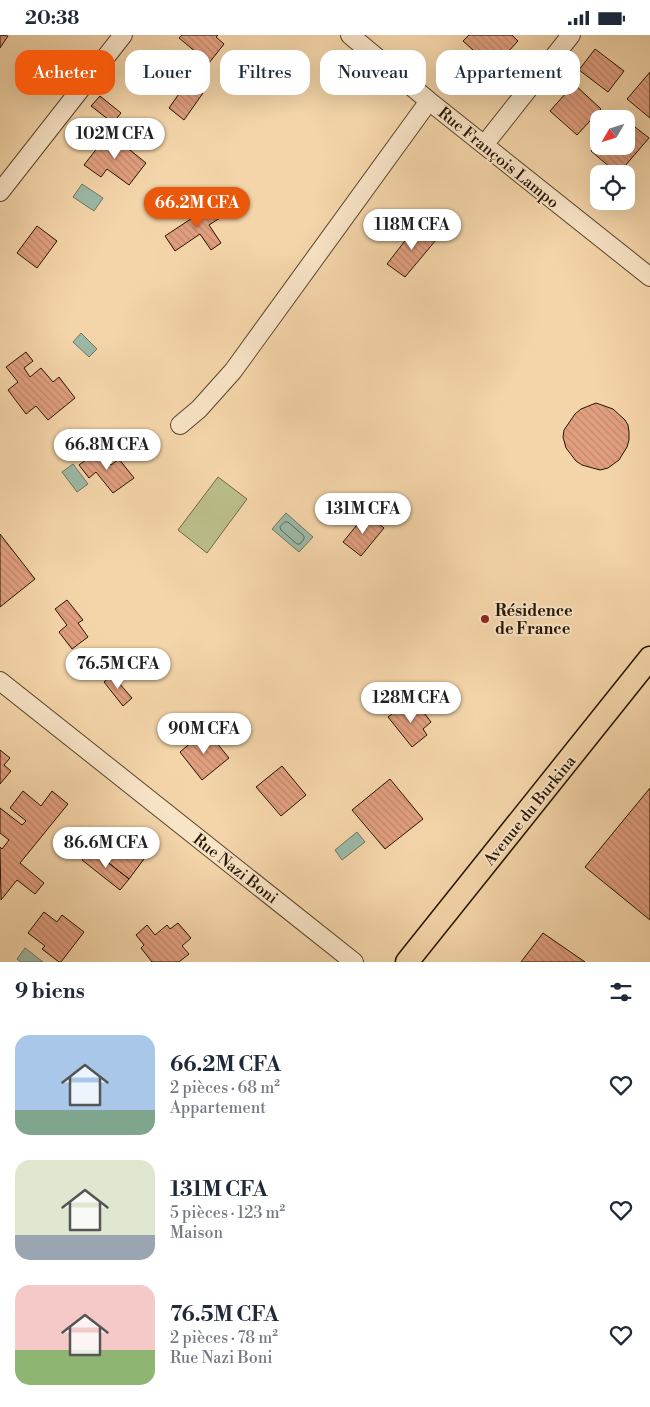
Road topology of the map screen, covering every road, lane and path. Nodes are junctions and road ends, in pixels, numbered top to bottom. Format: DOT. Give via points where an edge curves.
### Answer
graph roads {
  1 [pos="123,35"];
  2 [pos="350,35"];
  3 [pos="572,35"];
  4 [pos="429,101"];
  5 [pos="484,145"];
  6 [pos="0,191"];
  7 [pos="650,277"];
  8 [pos="180,425"];
  9 [pos="650,658"];
  10 [pos="0,681"];
  11 [pos="354,962"];
  12 [pos="407,962"];
  1 -- 6 [label="street"];
  2 -- 4 [label="street, Rue François Lampo"];
  3 -- 5 [label="street"];
  4 -- 5 [label="street, Rue François Lampo"];
  4 -- 8 [label="street" via="233,371"];
  5 -- 7 [label="street, Rue François Lampo"];
  9 -- 12 [label="main road, Avenue du Burkina"];
  10 -- 11 [label="street, Rue Nazi Boni"];
}
